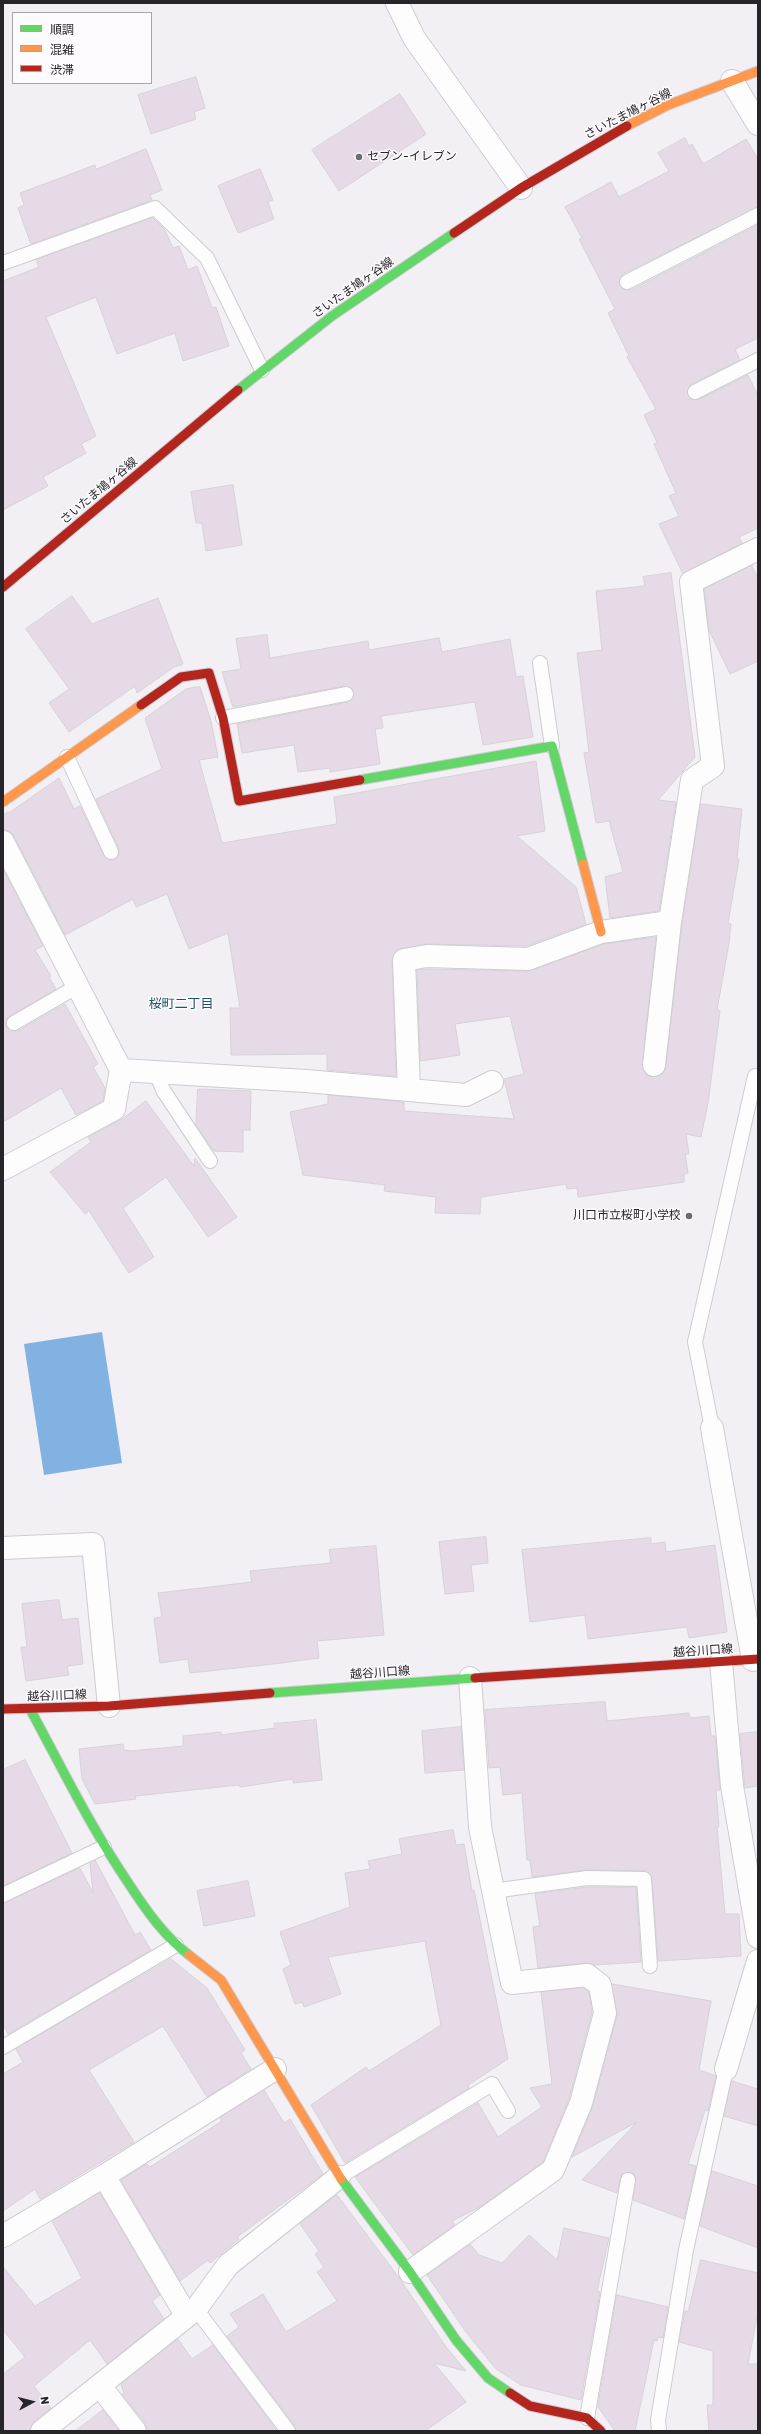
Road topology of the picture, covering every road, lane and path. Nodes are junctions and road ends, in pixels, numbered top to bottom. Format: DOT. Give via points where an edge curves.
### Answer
graph roads {
  1 [pos="397,3"];
  2 [pos="758,71"];
  3 [pos="732,81"];
  4 [pos="758,124"];
  5 [pos="521,188"];
  6 [pos="758,215"];
  7 [pos="3,263"];
  8 [pos="627,282"];
  9 [pos="758,360"];
  10 [pos="262,370"];
  11 [pos="695,392"];
  12 [pos="758,549"];
  13 [pos="3,587"];
  14 [pos="540,663"];
  15 [pos="346,694"];
  16 [pos="223,718"];
  17 [pos="552,746"];
  18 [pos="67,757"];
  19 [pos="3,802"];
  20 [pos="3,842"];
  21 [pos="111,852"];
  22 [pos="670,922"];
  23 [pos="601,932"];
  24 [pos="78,986"];
  25 [pos="14,1023"];
  26 [pos="654,1065"];
  27 [pos="121,1070"];
  28 [pos="156,1072"];
  29 [pos="755,1076"];
  30 [pos="492,1082"];
  31 [pos="409,1090"];
  32 [pos="210,1161"];
  33 [pos="3,1169"];
  34 [pos="712,1428"];
  35 [pos="3,1548"];
  36 [pos="756,1660"];
  37 [pos="721,1662"];
  38 [pos="470,1678"];
  39 [pos="109,1706"];
  40 [pos="3,1709"];
  41 [pos="30,1709"];
  42 [pos="104,1847"];
  43 [pos="493,1891"];
  44 [pos="3,1895"];
  45 [pos="758,1937"];
  46 [pos="176,1945"];
  47 [pos="758,1961"];
  48 [pos="650,1966"];
  49 [pos="3,2047"];
  50 [pos="275,2069"];
  51 [pos="726,2069"];
  52 [pos="508,2111"];
  53 [pos="104,2176"];
  54 [pos="339,2177"];
  55 [pos="628,2180"];
  56 [pos="3,2236"];
  57 [pos="410,2272"];
  58 [pos="191,2312"];
  59 [pos="100,2386"];
  60 [pos="587,2418"];
  61 [pos="42,2431"];
  62 [pos="135,2431"];
  63 [pos="288,2431"];
  64 [pos="601,2431"];
  65 [pos="659,2431"];
  1 -- 5 [label="street" via="414,38"];
  2 -- 3 [label="street, さいたま鳩ヶ谷線"];
  3 -- 4 [label="street"];
  3 -- 5 [label="street, さいたま鳩ヶ谷線" via="668,105 608,136"];
  5 -- 10 [label="street, さいたま鳩ヶ谷線" via="332,316"];
  6 -- 8 [label="lane"];
  7 -- 10 [label="lane" via="155,208 207,258"];
  9 -- 11 [label="lane"];
  10 -- 13 [label="street, さいたま鳩ヶ谷線"];
  12 -- 22 [label="street" via="691,582 713,766 692,780"];
  14 -- 17 [label="lane"];
  15 -- 16 [label="lane"];
  16 -- 17 [label="street" via="239,801"];
  16 -- 18 [label="street" via="209,672 181,678"];
  17 -- 23 [label="street"];
  18 -- 19 [label="street"];
  18 -- 21 [label="lane"];
  20 -- 24 [label="street"];
  22 -- 23 [label="street"];
  22 -- 26 [label="street"];
  23 -- 31 [label="street" via="528,959 427,956 404,960"];
  24 -- 25 [label="lane"];
  24 -- 27 [label="street"];
  27 -- 28 [label="street"];
  27 -- 33 [label="street" via="114,1109"];
  28 -- 31 [label="street"];
  28 -- 32 [label="lane" via="163,1090"];
  29 -- 34 [label="lane" via="696,1342"];
  30 -- 31 [label="street" via="466,1095"];
  34 -- 36 [label="street"];
  35 -- 39 [label="street" via="93,1544"];
  36 -- 37 [label="street, 越谷川口線"];
  37 -- 38 [label="street, 越谷川口線"];
  37 -- 45 [label="street" via="732,1786"];
  38 -- 39 [label="street, 越谷川口線"];
  38 -- 43 [label="street" via="480,1827"];
  39 -- 41 [label="street, 越谷川口線"];
  40 -- 41 [label="street, 越谷川口線"];
  41 -- 42 [label="street"];
  42 -- 44 [label="lane"];
  42 -- 46 [label="street" via="151,1917"];
  43 -- 48 [label="lane" via="587,1878 644,1878"];
  43 -- 57 [label="street" via="512,1983 587,1975 600,1985 605,2013 581,2102 554,2170"];
  46 -- 49 [label="lane"];
  46 -- 50 [label="street" via="221,1980"];
  47 -- 51 [label="street"];
  50 -- 53 [label="street"];
  50 -- 54 [label="street"];
  51 -- 65 [label="lane" via="686,2250 658,2420"];
  52 -- 54 [label="lane" via="492,2084"];
  53 -- 56 [label="street"];
  53 -- 58 [label="street"];
  54 -- 57 [label="street"];
  54 -- 58 [label="street" via="228,2265"];
  55 -- 60 [label="lane"];
  57 -- 60 [label="street" via="456,2340 488,2378 530,2406"];
  58 -- 59 [label="street"];
  58 -- 63 [label="lane"];
  59 -- 61 [label="street"];
  59 -- 62 [label="street"];
  60 -- 64 [label="street"];
}
